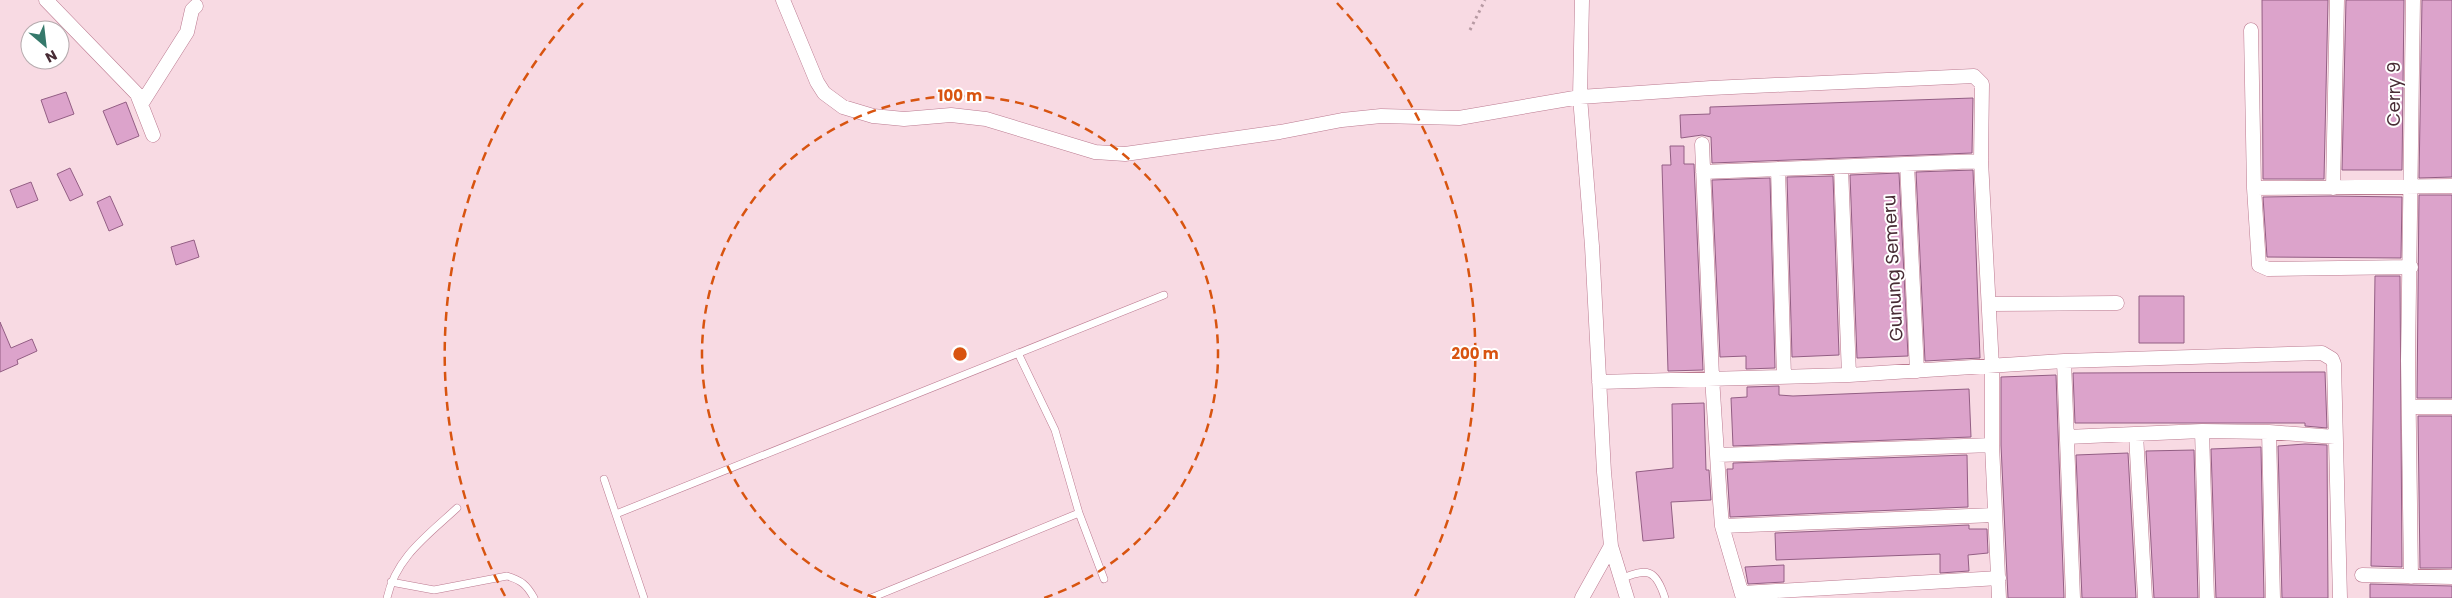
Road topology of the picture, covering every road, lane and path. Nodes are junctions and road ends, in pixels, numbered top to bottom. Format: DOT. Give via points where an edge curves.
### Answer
graph roads {
  1 [pos="46,0"];
  2 [pos="783,0"];
  3 [pos="1485,0"];
  4 [pos="1582,0"];
  5 [pos="2337,0"];
  6 [pos="2413,0"];
  7 [pos="196,6"];
  8 [pos="1470,30"];
  9 [pos="2251,30"];
  10 [pos="1580,97"];
  11 [pos="142,103"];
  12 [pos="153,135"];
  13 [pos="1702,144"];
  14 [pos="1981,162"];
  15 [pos="1907,164"];
  16 [pos="1841,166"];
  17 [pos="1778,169"];
  18 [pos="1703,172"];
  19 [pos="2452,186"];
  20 [pos="2412,187"];
  21 [pos="2254,188"];
  22 [pos="2333,188"];
  23 [pos="2410,267"];
  24 [pos="1164,295"];
  25 [pos="2117,303"];
  26 [pos="1989,304"];
  27 [pos="1018,353"];
  28 [pos="2064,361"];
  29 [pos="1992,367"];
  30 [pos="1916,371"];
  31 [pos="1849,375"];
  32 [pos="1712,377"];
  33 [pos="1784,377"];
  34 [pos="1599,382"];
  35 [pos="2409,407"];
  36 [pos="2452,407"];
  37 [pos="2202,431"];
  38 [pos="2269,432"];
  39 [pos="2136,434"];
  40 [pos="2067,437"];
  41 [pos="2335,437"];
  42 [pos="1992,445"];
  43 [pos="1718,456"];
  44 [pos="604,479"];
  45 [pos="457,508"];
  46 [pos="1079,513"];
  47 [pos="616,514"];
  48 [pos="1994,515"];
  49 [pos="1722,526"];
  50 [pos="1611,546"];
  51 [pos="2362,575"];
  52 [pos="2411,577"];
  53 [pos="2452,577"];
  54 [pos="1998,578"];
  55 [pos="1104,579"];
  56 [pos="1621,579"];
  57 [pos="391,582"];
  58 [pos="1742,595"];
  59 [pos="387,598"];
  60 [pos="534,598"];
  61 [pos="644,598"];
  62 [pos="871,598"];
  63 [pos="1582,598"];
  64 [pos="1627,598"];
  65 [pos="1665,598"];
  66 [pos="1999,598"];
  67 [pos="2073,598"];
  68 [pos="2145,598"];
  69 [pos="2207,598"];
  70 [pos="2273,598"];
  71 [pos="2340,598"];
  1 -- 11 [label="street" via="104,58"];
  2 -- 10 [label="street" via="817,82 824,94 843,107 873,116 904,119 951,115 986,119 1095,152 1133,153 1381,116 1459,118"];
  3 -- 8 [label="path"];
  4 -- 10 [label="street"];
  5 -- 22 [label="street"];
  6 -- 20 [label="street, Cerry 9"];
  7 -- 11 [label="street" via="187,32"];
  9 -- 21 [label="street"];
  10 -- 14 [label="street" via="1974,76 1982,84"];
  10 -- 34 [label="street"];
  11 -- 12 [label="street"];
  13 -- 18 [label="street"];
  14 -- 15 [label="street"];
  14 -- 26 [label="street"];
  15 -- 16 [label="street"];
  15 -- 30 [label="street, Gunung Semeru"];
  16 -- 17 [label="street"];
  16 -- 31 [label="street"];
  17 -- 18 [label="street"];
  17 -- 33 [label="street"];
  18 -- 32 [label="street"];
  19 -- 20 [label="street"];
  20 -- 22 [label="street"];
  20 -- 23 [label="street, Cerry 9"];
  21 -- 22 [label="street"];
  21 -- 23 [label="street" via="2261,268"];
  23 -- 35 [label="street, Cerry 9"];
  24 -- 27 [label="lane"];
  25 -- 26 [label="street"];
  26 -- 29 [label="street"];
  27 -- 46 [label="lane" via="1055,430"];
  27 -- 47 [label="lane"];
  28 -- 29 [label="street"];
  28 -- 40 [label="street"];
  28 -- 41 [label="street" via="2322,353 2334,364"];
  29 -- 30 [label="street"];
  29 -- 42 [label="street"];
  30 -- 31 [label="street"];
  31 -- 33 [label="street"];
  32 -- 33 [label="street"];
  32 -- 34 [label="street"];
  32 -- 43 [label="street"];
  34 -- 50 [label="street"];
  35 -- 36 [label="street"];
  35 -- 52 [label="street, Cerry 9"];
  37 -- 38 [label="street"];
  37 -- 39 [label="street"];
  37 -- 69 [label="street"];
  38 -- 41 [label="street"];
  38 -- 70 [label="street"];
  39 -- 40 [label="street"];
  39 -- 68 [label="street"];
  40 -- 67 [label="street"];
  41 -- 71 [label="street"];
  42 -- 43 [label="street"];
  42 -- 48 [label="street"];
  43 -- 49 [label="street"];
  44 -- 47 [label="lane"];
  45 -- 57 [label="lane" via="413,548"];
  46 -- 55 [label="lane"];
  46 -- 62 [label="lane"];
  47 -- 61 [label="lane"];
  48 -- 49 [label="street"];
  48 -- 54 [label="street"];
  49 -- 58 [label="street"];
  50 -- 56 [label="street"];
  50 -- 63 [label="street"];
  51 -- 52 [label="street"];
  52 -- 53 [label="street"];
  54 -- 58 [label="street"];
  54 -- 66 [label="street"];
  56 -- 64 [label="street"];
  56 -- 65 [label="lane" via="1637,572 1651,573 1660,580"];
  57 -- 59 [label="lane"];
  57 -- 60 [label="lane" via="434,590 507,576 519,579"];
}
